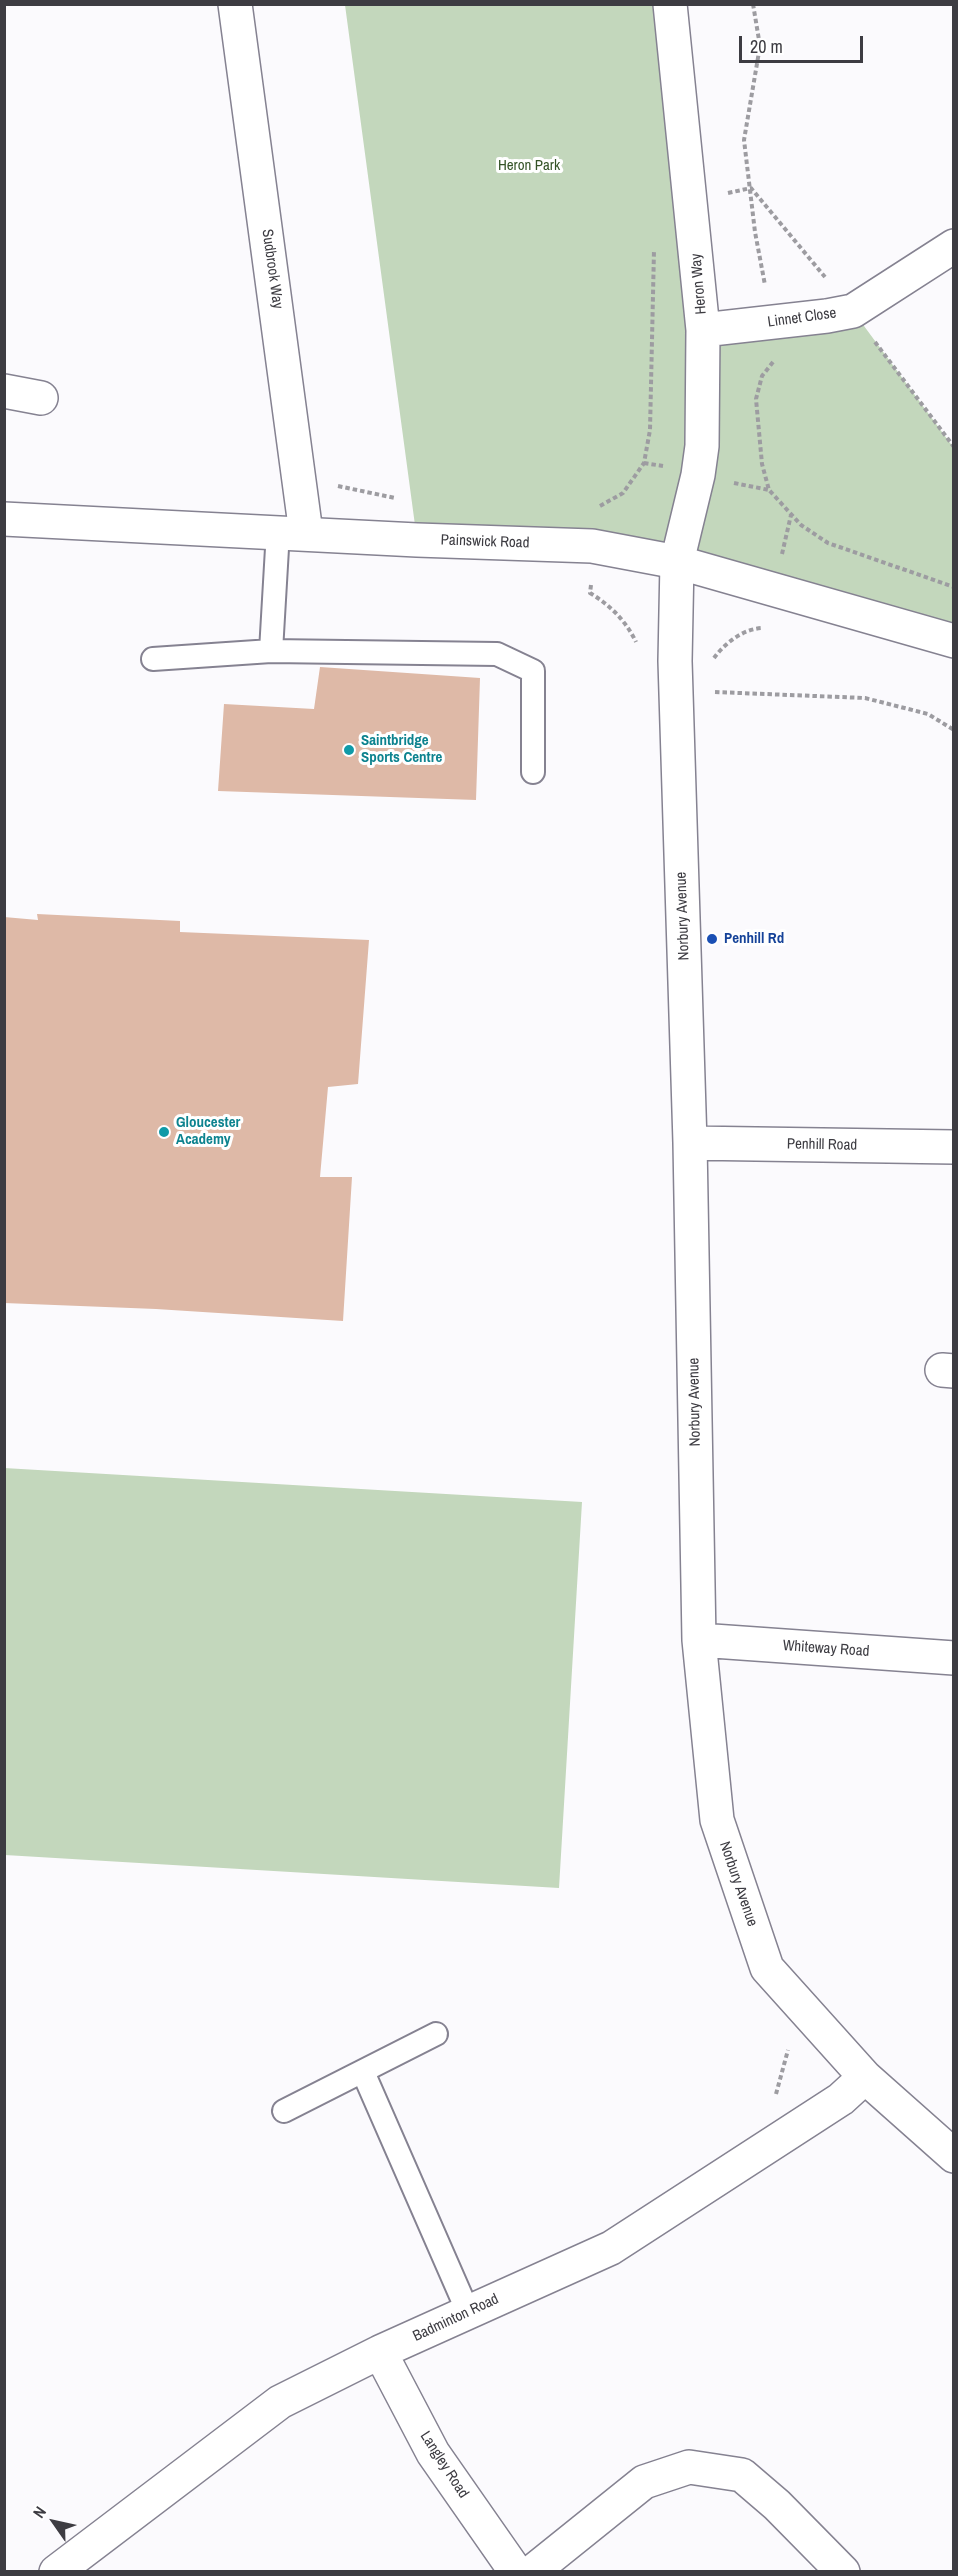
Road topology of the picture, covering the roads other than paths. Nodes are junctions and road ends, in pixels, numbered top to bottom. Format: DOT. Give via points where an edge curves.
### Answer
graph roads {
  1 [pos="235,4"];
  2 [pos="670,4"];
  3 [pos="954,246"];
  4 [pos="703,330"];
  5 [pos="4,391"];
  6 [pos="41,398"];
  7 [pos="4,519"];
  8 [pos="292,532"];
  9 [pos="677,562"];
  10 [pos="954,641"];
  11 [pos="271,651"];
  12 [pos="153,659"];
  13 [pos="533,772"];
  14 [pos="690,1143"];
  15 [pos="954,1147"];
  16 [pos="699,1640"];
  17 [pos="954,1658"];
  18 [pos="436,2034"];
  19 [pos="363,2072"];
  20 [pos="865,2077"];
  21 [pos="284,2111"];
  22 [pos="954,2156"];
  23 [pos="468,2312"];
  24 [pos="380,2352"];
  25 [pos="56,2571"];
  26 [pos="516,2571"];
  27 [pos="532,2571"];
  28 [pos="843,2571"];
  1 -- 8 [label="street, Sudbrook Way" via="302,485"];
  2 -- 4 [label="street, Heron Way"];
  3 -- 4 [label="street, Linnet Close" via="853,311"];
  4 -- 9 [label="street, Heron Way" via="702,446"];
  5 -- 6 [label="street"];
  7 -- 8 [label="street, Painswick Road"];
  8 -- 9 [label="street, Painswick Road" via="592,546"];
  8 -- 11 [label="lane"];
  9 -- 10 [label="street, Painswick Road"];
  9 -- 14 [label="street, Norbury Avenue" via="675,662"];
  11 -- 12 [label="lane"];
  11 -- 13 [label="lane" via="496,654 533,671"];
  14 -- 15 [label="street, Penhill Road"];
  14 -- 16 [label="street, Norbury Avenue"];
  16 -- 17 [label="street, Whiteway Road"];
  16 -- 20 [label="street, Norbury Avenue" via="717,1820 767,1968"];
  18 -- 19 [label="lane"];
  19 -- 21 [label="lane"];
  19 -- 23 [label="lane"];
  20 -- 22 [label="street, Norbury Avenue"];
  20 -- 23 [label="street, Badminton Road" via="841,2099 611,2248"];
  23 -- 24 [label="street, Badminton Road"];
  24 -- 25 [label="street, Badminton Road" via="280,2402"];
  24 -- 26 [label="street, Langley Road" via="433,2453"];
  27 -- 28 [label="street" via="644,2482 689,2467 742,2475"];
}
